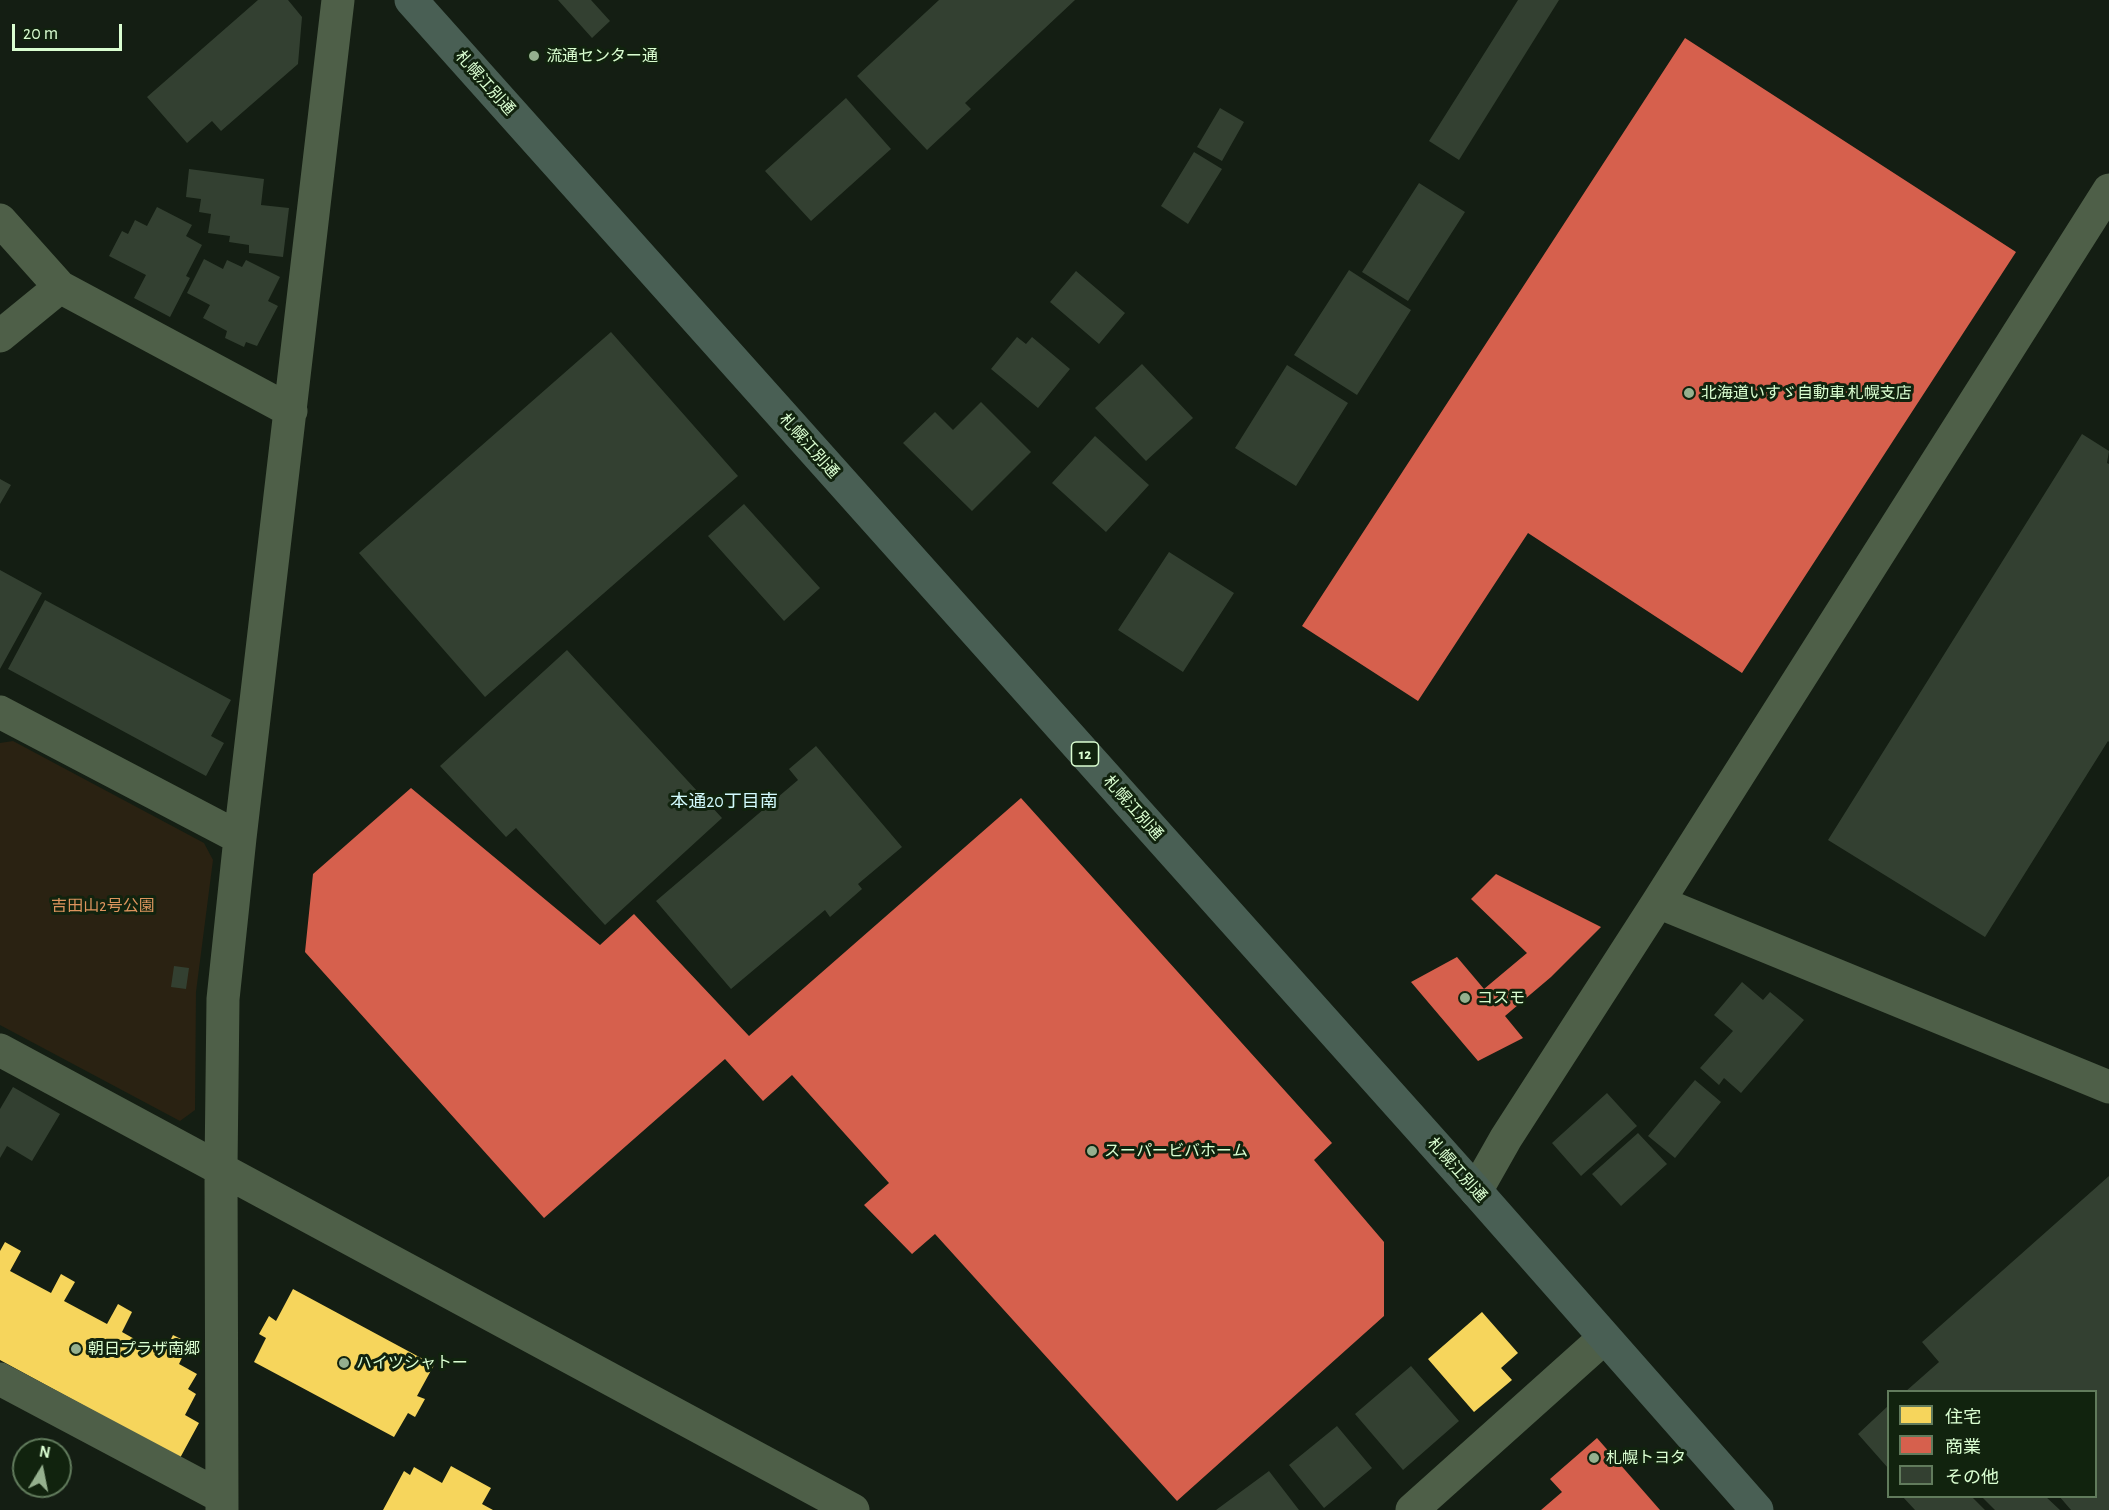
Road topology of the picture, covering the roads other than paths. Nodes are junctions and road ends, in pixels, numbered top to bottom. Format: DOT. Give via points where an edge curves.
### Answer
graph roads {
  1 [pos="338,0"];
  2 [pos="411,0"];
  3 [pos="2109,190"];
  4 [pos="0,220"];
  5 [pos="60,287"];
  6 [pos="0,336"];
  7 [pos="291,411"];
  8 [pos="0,712"];
  9 [pos="240,838"];
  10 [pos="1658,902"];
  11 [pos="0,1050"];
  12 [pos="2109,1087"];
  13 [pos="221,1168"];
  14 [pos="1476,1191"];
  15 [pos="1604,1338"];
  16 [pos="0,1379"];
  17 [pos="222,1504"];
  18 [pos="853,1510"];
  19 [pos="1412,1510"];
  20 [pos="1757,1510"];
  1 -- 7 [label="street"];
  2 -- 14 [label="highway, 札幌江別通 / 12"];
  3 -- 10 [label="street"];
  4 -- 5 [label="street"];
  5 -- 6 [label="street"];
  5 -- 7 [label="street"];
  7 -- 9 [label="street"];
  8 -- 9 [label="street"];
  9 -- 13 [label="street" via="223,999"];
  10 -- 12 [label="street"];
  10 -- 14 [label="street"];
  11 -- 13 [label="street"];
  13 -- 17 [label="street"];
  13 -- 18 [label="street"];
  14 -- 15 [label="highway, 札幌江別通 / 12"];
  15 -- 19 [label="street"];
  15 -- 20 [label="highway, 札幌江別通 / 12"];
  16 -- 17 [label="street"];
}
